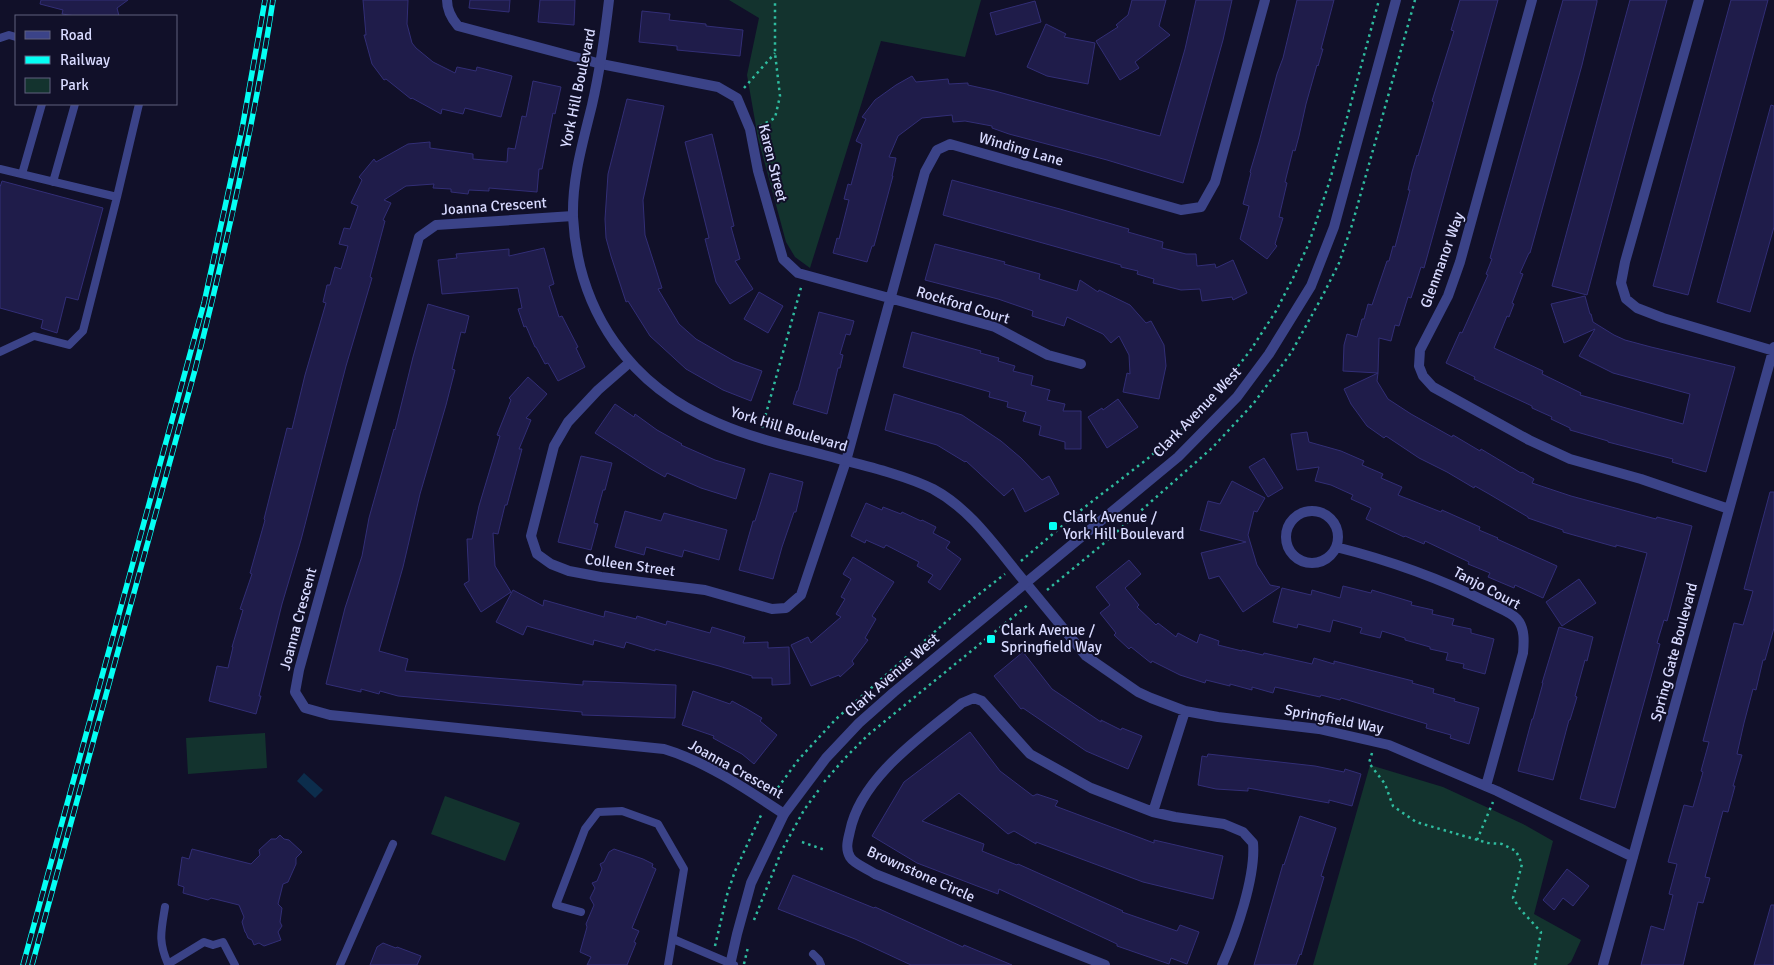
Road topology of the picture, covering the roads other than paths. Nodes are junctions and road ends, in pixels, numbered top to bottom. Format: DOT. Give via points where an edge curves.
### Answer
graph roads {
  1 [pos="448,0"];
  2 [pos="609,0"];
  3 [pos="1264,0"];
  4 [pos="1396,0"];
  5 [pos="1532,0"];
  6 [pos="1699,0"];
  7 [pos="15,37"];
  8 [pos="0,38"];
  9 [pos="601,64"];
  10 [pos="42,105"];
  11 [pos="75,105"];
  12 [pos="139,105"];
  13 [pos="0,169"];
  14 [pos="22,174"];
  15 [pos="53,182"];
  16 [pos="117,197"];
  17 [pos="573,216"];
  18 [pos="890,300"];
  19 [pos="1774,349"];
  20 [pos="0,352"];
  21 [pos="630,363"];
  22 [pos="1081,364"];
  23 [pos="846,461"];
  24 [pos="1729,509"];
  25 [pos="1336,547"];
  26 [pos="1025,582"];
  27 [pos="1185,710"];
  28 [pos="1486,786"];
  29 [pos="1153,812"];
  30 [pos="784,814"];
  31 [pos="394,844"];
  32 [pos="1633,857"];
  33 [pos="165,907"];
  34 [pos="581,912"];
  35 [pos="674,939"];
  36 [pos="812,954"];
  37 [pos="732,964"];
  38 [pos="235,965"];
  39 [pos="340,965"];
  40 [pos="668,965"];
  41 [pos="821,965"];
  42 [pos="1104,965"];
  43 [pos="1222,965"];
  44 [pos="1603,965"];
  1 -- 9 [label="street" via="452,19 458,26"];
  2 -- 9 [label="street, York Hill Boulevard"];
  3 -- 18 [label="street, Winding Lane" via="1215,182 1201,207 1181,210 950,144 937,150 925,172"];
  4 -- 26 [label="street, Clark Avenue West" via="1334,227 1311,286 1269,354 1237,397 1178,457"];
  5 -- 24 [label="street, Glenmanor Way" via="1460,262 1448,296 1420,350 1419,366 1433,387 1570,460 1641,479"];
  6 -- 19 [label="street" via="1621,284 1626,299 1637,308"];
  7 -- 8 [label="lane"];
  9 -- 17 [label="street, York Hill Boulevard" via="576,166"];
  9 -- 18 [label="street, Karen Street" via="718,87 737,98 750,129 783,259 805,276"];
  10 -- 14 [label="lane"];
  11 -- 15 [label="lane"];
  12 -- 16 [label="lane"];
  13 -- 14 [label="lane"];
  14 -- 15 [label="lane"];
  15 -- 16 [label="lane"];
  16 -- 20 [label="lane" via="83,331 69,344 34,336"];
  17 -- 21 [label="street, York Hill Boulevard" via="576,247 594,306"];
  17 -- 30 [label="street, Joanna Crescent" via="436,225 420,237 295,692 305,708 330,715 664,750 699,762"];
  18 -- 22 [label="street, Rockford Court" via="995,328 1048,355"];
  18 -- 23 [label="street, Winding Lane"];
  19 -- 24 [label="street, Spring Gate Boulevard"];
  21 -- 23 [label="street, York Hill Boulevard" via="658,389 719,424"];
  21 -- 23 [label="street, Colleen Street" via="598,390 568,422 554,446 531,536 537,554 569,572 705,590 772,609 786,608 800,595"];
  23 -- 26 [label="street, York Hill Boulevard" via="911,481 951,500 968,514"];
  24 -- 32 [label="street, Spring Gate Boulevard"];
  25 -- 25 [label="street" via="1337,530 1333,522 1320,512 1311,511 1295,517 1286,532 1288,548 1300,561 1317,563 1326,560"];
  25 -- 28 [label="street, Tanjo Court" via="1444,582 1518,620 1524,636 1523,653"];
  26 -- 27 [label="street, Springfield Way" via="1086,656 1138,692"];
  26 -- 30 [label="street, Clark Avenue West" via="859,723 826,758"];
  27 -- 28 [label="street, Springfield Way" via="1218,717 1319,728 1389,745"];
  27 -- 29 [label="street"];
  28 -- 32 [label="street, Springfield Way"];
  29 -- 42 [label="street, Brownstone Circle" via="1091,788 1030,754 982,700 974,698 962,703 880,772 861,800 850,827 846,847 851,858 875,874"];
  29 -- 43 [label="street, Brownstone Circle" via="1224,824 1243,832 1253,843 1253,869"];
  30 -- 37 [label="street, Clark Avenue West" via="751,883 736,934"];
  31 -- 39 [label="lane"];
  32 -- 44 [label="street, Spring Gate Boulevard"];
  33 -- 38 [label="lane" via="161,947 168,964 204,942 213,945 223,942"];
  34 -- 35 [label="lane" via="556,905 585,829 598,812 622,811 658,824 684,869"];
  35 -- 37 [label="lane"];
  35 -- 40 [label="lane"];
  36 -- 41 [label="lane"];
}
